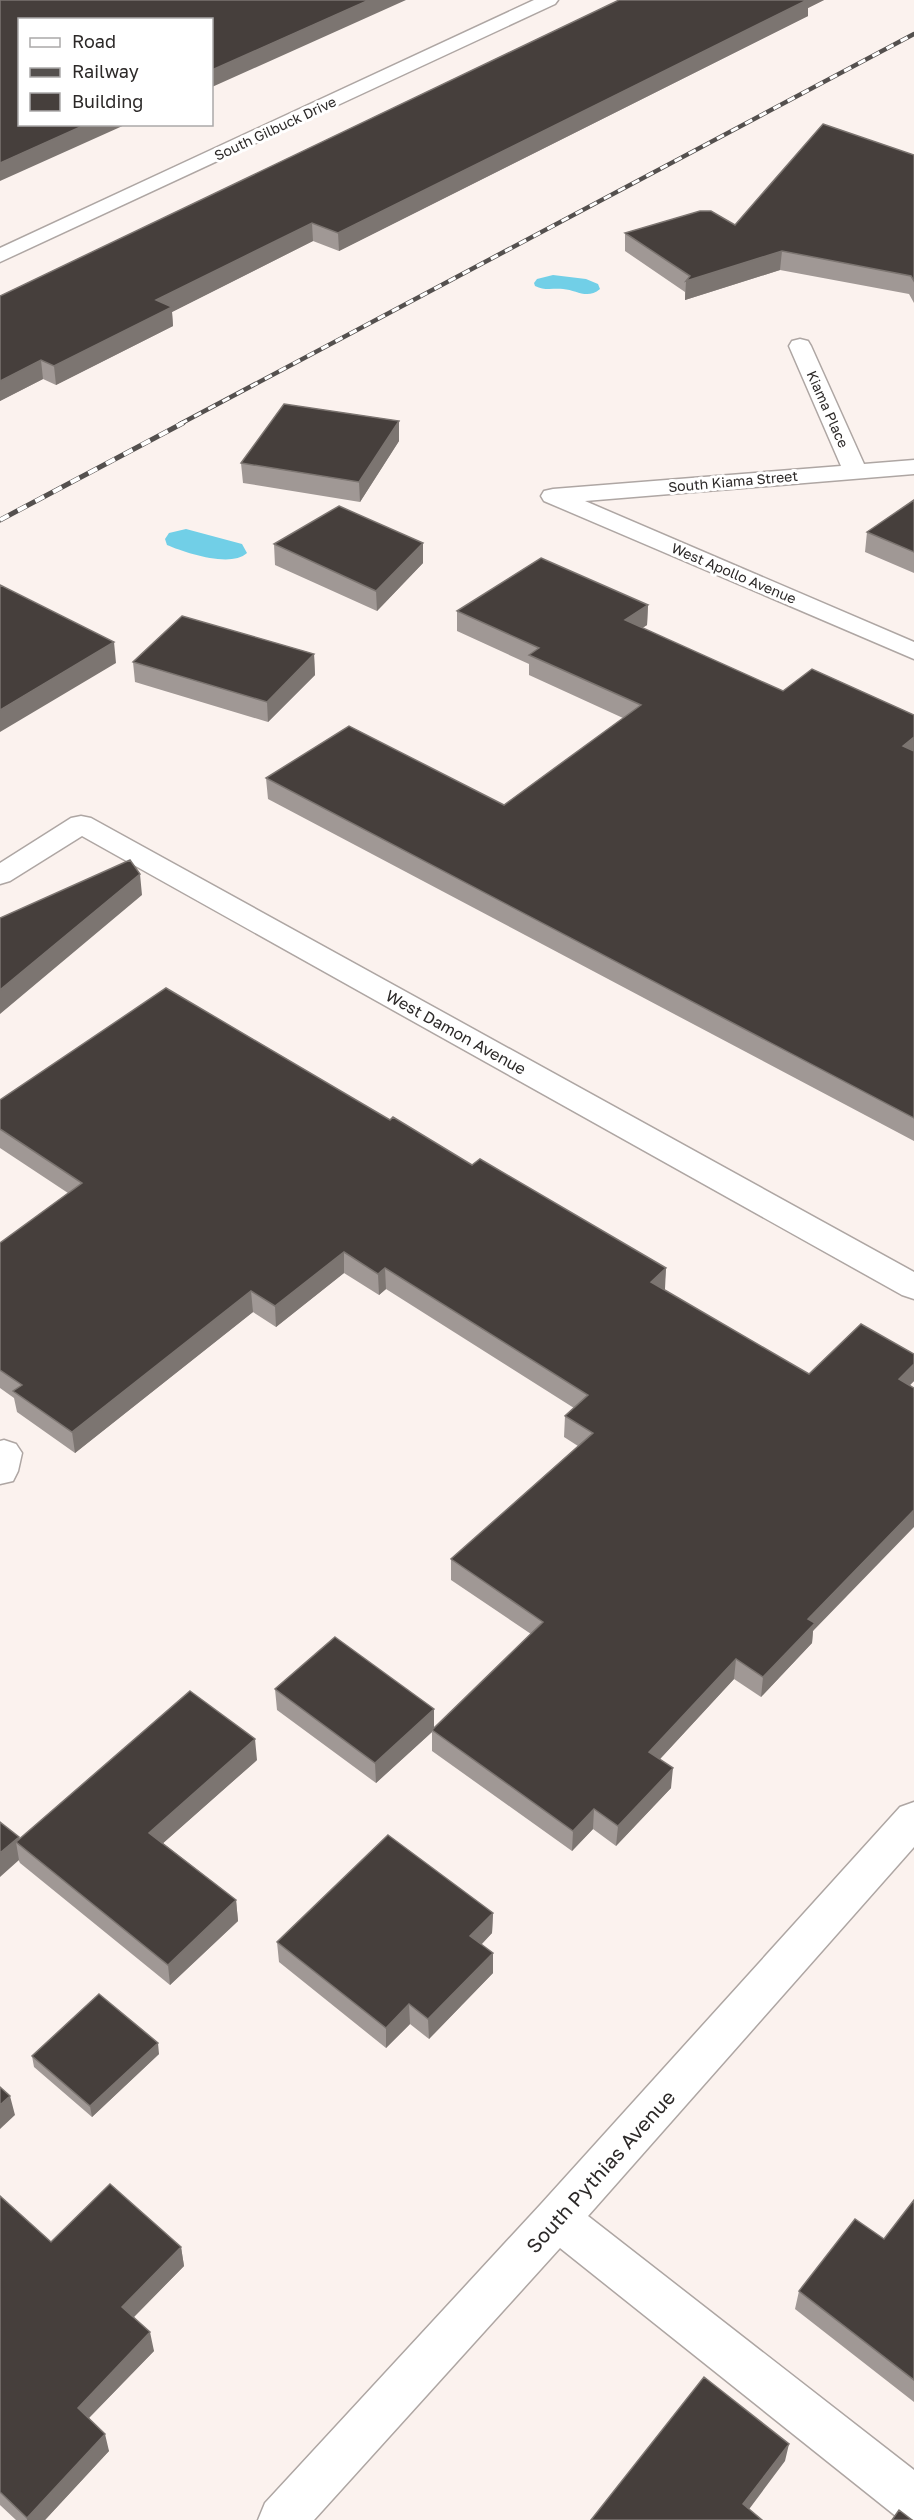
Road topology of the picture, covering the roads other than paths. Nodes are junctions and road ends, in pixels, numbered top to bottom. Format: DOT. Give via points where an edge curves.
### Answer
graph roads {
  1 [pos="549,0"];
  2 [pos="0,256"];
  3 [pos="800,346"];
  4 [pos="914,468"];
  5 [pos="855,471"];
  6 [pos="553,496"];
  7 [pos="914,651"];
  8 [pos="0,875"];
  9 [pos="914,1287"];
  10 [pos="914,1819"];
  11 [pos="557,2219"];
  12 [pos="914,2500"];
  13 [pos="282,2520"];
  1 -- 2 [label="street, South Gilbuck Drive"];
  3 -- 5 [label="street, Kiama Place"];
  4 -- 5 [label="street, South Kiama Street"];
  5 -- 6 [label="street, South Kiama Street"];
  6 -- 7 [label="street, West Apollo Avenue"];
  8 -- 9 [label="street, West Damon Avenue" via="81,824"];
  10 -- 11 [label="street, South Pythias Avenue"];
  11 -- 12 [label="street"];
  11 -- 13 [label="street, South Pythias Avenue"];
}
